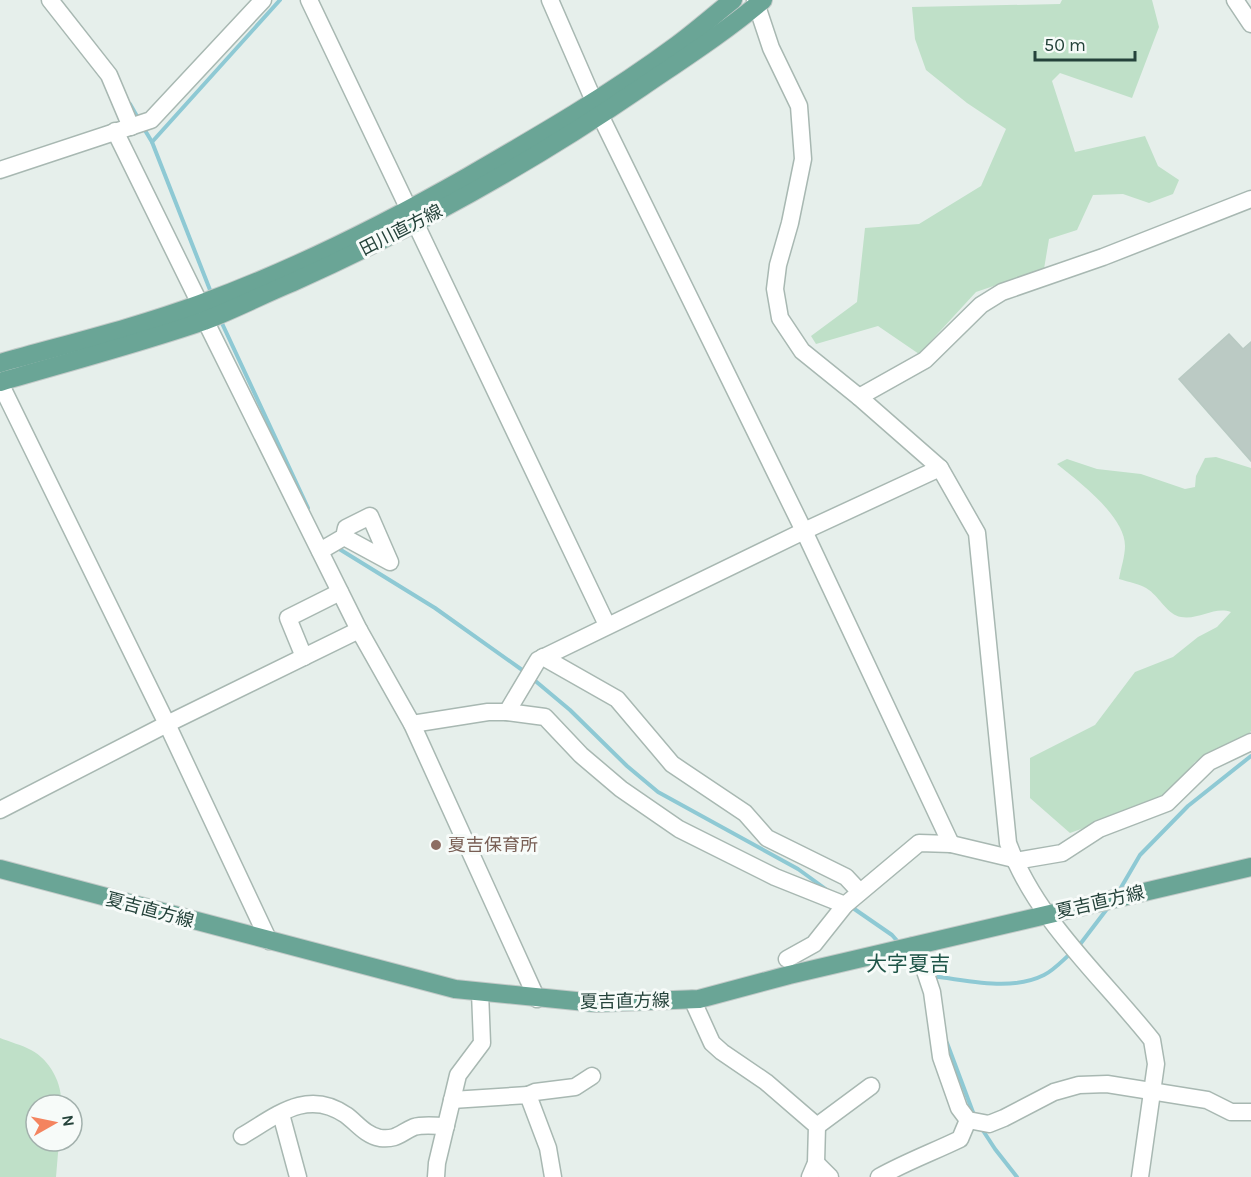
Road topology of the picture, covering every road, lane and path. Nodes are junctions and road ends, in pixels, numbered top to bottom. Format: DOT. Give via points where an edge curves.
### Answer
graph roads {
  1 [pos="50,0"];
  2 [pos="263,0"];
  3 [pos="309,0"];
  4 [pos="550,0"];
  5 [pos="733,0"];
  6 [pos="1235,0"];
  7 [pos="759,1"];
  8 [pos="1251,24"];
  9 [pos="597,108"];
  10 [pos="123,129"];
  11 [pos="0,170"];
  12 [pos="1251,199"];
  13 [pos="411,218"];
  14 [pos="203,312"];
  15 [pos="0,363"];
  16 [pos="0,382"];
  17 [pos="859,397"];
  18 [pos="940,468"];
  19 [pos="804,531"];
  20 [pos="344,537"];
  21 [pos="320,551"];
  22 [pos="340,592"];
  23 [pos="607,626"];
  24 [pos="359,630"];
  25 [pos="303,657"];
  26 [pos="543,657"];
  27 [pos="507,712"];
  28 [pos="167,724"];
  29 [pos="412,724"];
  30 [pos="1251,742"];
  31 [pos="0,810"];
  32 [pos="951,844"];
  33 [pos="1014,860"];
  34 [pos="1251,867"];
  35 [pos="0,869"];
  36 [pos="860,892"];
  37 [pos="844,905"];
  38 [pos="1046,915"];
  39 [pos="269,941"];
  40 [pos="912,946"];
  41 [pos="786,959"];
  42 [pos="480,992"];
  43 [pos="537,999"];
  44 [pos="692,999"];
  45 [pos="592,1076"];
  46 [pos="871,1086"];
  47 [pos="1153,1092"];
  48 [pos="528,1095"];
  49 [pos="452,1100"];
  50 [pos="1251,1112"];
  51 [pos="281,1114"];
  52 [pos="968,1120"];
  53 [pos="446,1126"];
  54 [pos="817,1126"];
  55 [pos="242,1136"];
  56 [pos="813,1170"];
  57 [pos="298,1177"];
  58 [pos="436,1177"];
  59 [pos="553,1177"];
  60 [pos="830,1177"];
  61 [pos="879,1177"];
  62 [pos="1140,1177"];
  1 -- 10 [label="street" via="109,75"];
  2 -- 10 [label="street" via="151,120"];
  3 -- 13 [label="street"];
  4 -- 9 [label="street"];
  5 -- 9 [label="main road, 田川直方線"];
  6 -- 8 [label="street"];
  7 -- 9 [label="main road, 田川直方線"];
  7 -- 17 [label="street" via="771,48 799,105 803,159 777,265 775,289 780,318 802,351"];
  9 -- 13 [label="main road, 田川直方線" via="512,171"];
  9 -- 19 [label="street"];
  10 -- 11 [label="street"];
  10 -- 14 [label="street"];
  12 -- 17 [label="street" via="1002,292 981,305 925,360"];
  13 -- 14 [label="main road, 田川直方線" via="313,273"];
  13 -- 23 [label="street"];
  14 -- 15 [label="main road, 田川直方線" via="138,324"];
  14 -- 16 [label="main road, 田川直方線" via="123,346"];
  14 -- 21 [label="street"];
  16 -- 28 [label="street"];
  17 -- 18 [label="street"];
  18 -- 19 [label="street"];
  18 -- 33 [label="street" via="977,533 1008,843"];
  19 -- 23 [label="street"];
  19 -- 32 [label="street"];
  20 -- 21 [label="street"];
  21 -- 22 [label="street"];
  22 -- 24 [label="street"];
  22 -- 25 [label="street" via="288,618"];
  23 -- 26 [label="street"];
  24 -- 25 [label="street"];
  24 -- 29 [label="street"];
  25 -- 28 [label="street"];
  26 -- 27 [label="street" via="537,660"];
  26 -- 36 [label="street" via="617,699 672,764 745,813 767,838 846,877"];
  27 -- 29 [label="street"];
  27 -- 37 [label="street" via="545,717 621,789 679,829 775,877"];
  28 -- 31 [label="street"];
  28 -- 39 [label="street"];
  29 -- 43 [label="street"];
  30 -- 33 [label="street" via="1209,762 1167,803 1099,830 1062,852"];
  32 -- 33 [label="street"];
  32 -- 36 [label="street" via="920,843"];
  33 -- 38 [label="street"];
  34 -- 38 [label="main road, 夏吉直方線"];
  35 -- 39 [label="main road, 夏吉直方線"];
  36 -- 37 [label="street"];
  37 -- 41 [label="street" via="814,944"];
  38 -- 40 [label="main road, 夏吉直方線"];
  38 -- 47 [label="street" via="1152,1040 1156,1064"];
  39 -- 42 [label="main road, 夏吉直方線"];
  40 -- 44 [label="main road, 夏吉直方線"];
  40 -- 52 [label="street" via="932,992 940,1057 959,1108"];
  42 -- 43 [label="main road, 夏吉直方線"];
  42 -- 49 [label="street" via="482,1043 458,1075"];
  43 -- 44 [label="main road, 夏吉直方線" via="596,1003"];
  44 -- 54 [label="street" via="712,1043"];
  45 -- 48 [label="street" via="575,1087"];
  46 -- 54 [label="street"];
  47 -- 50 [label="street" via="1207,1100 1231,1112"];
  47 -- 52 [label="street" via="1107,1084 1079,1085 1054,1092 989,1124"];
  47 -- 62 [label="street"];
  48 -- 49 [label="street"];
  48 -- 59 [label="street" via="548,1149"];
  49 -- 53 [label="street"];
  51 -- 53 [label="street" via="294,1105 331,1106 380,1138 399,1137 414,1127"];
  51 -- 55 [label="street"];
  51 -- 57 [label="street"];
  52 -- 61 [label="street" via="960,1139 908,1160"];
  53 -- 58 [label="street"];
  54 -- 56 [label="street"];
  56 -- 60 [label="street"];
}
